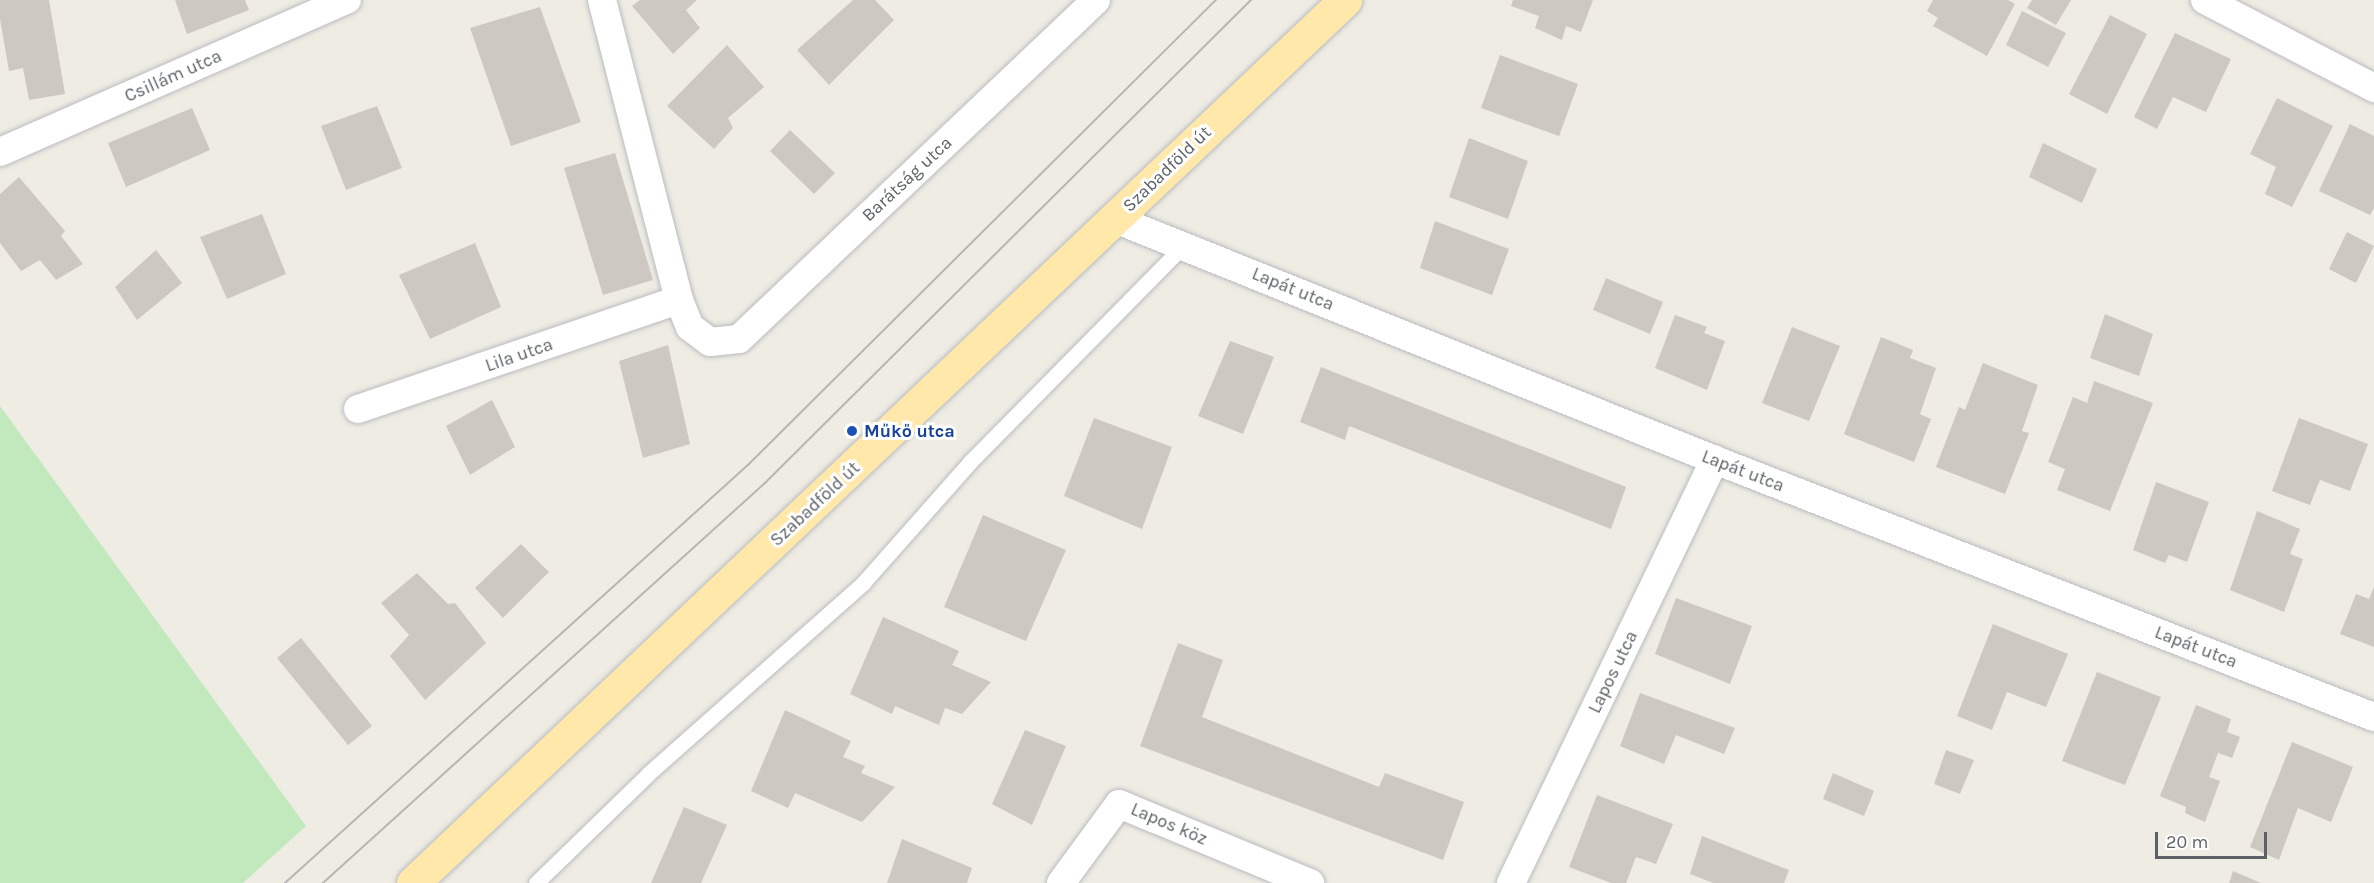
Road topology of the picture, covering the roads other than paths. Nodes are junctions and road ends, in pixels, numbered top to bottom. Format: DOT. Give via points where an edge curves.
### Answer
graph roads {
  1 [pos="347,0"];
  2 [pos="602,0"];
  3 [pos="1096,0"];
  4 [pos="1345,0"];
  5 [pos="2205,0"];
  6 [pos="2374,88"];
  7 [pos="0,152"];
  8 [pos="1115,219"];
  9 [pos="1184,245"];
  10 [pos="680,300"];
  11 [pos="358,410"];
  12 [pos="1715,460"];
  13 [pos="2374,717"];
  14 [pos="413,883"];
  15 [pos="536,883"];
  16 [pos="1061,883"];
  17 [pos="1310,883"];
  18 [pos="1511,883"];
  1 -- 7 [label="street, Csillám utca"];
  2 -- 10 [label="street"];
  3 -- 10 [label="street, Barátság utca" via="739,339 710,342 690,327"];
  4 -- 8 [label="main road, Szabadföld út"];
  5 -- 6 [label="street"];
  8 -- 9 [label="street, Lapát utca"];
  8 -- 14 [label="main road, Szabadföld út"];
  9 -- 12 [label="street, Lapát utca"];
  9 -- 15 [label="lane" via="970,462 863,583 648,774"];
  10 -- 11 [label="street, Lila utca"];
  12 -- 13 [label="street, Lapát utca"];
  12 -- 18 [label="street, Lapos utca"];
  16 -- 17 [label="street, Lapos köz" via="1119,804"];
}
